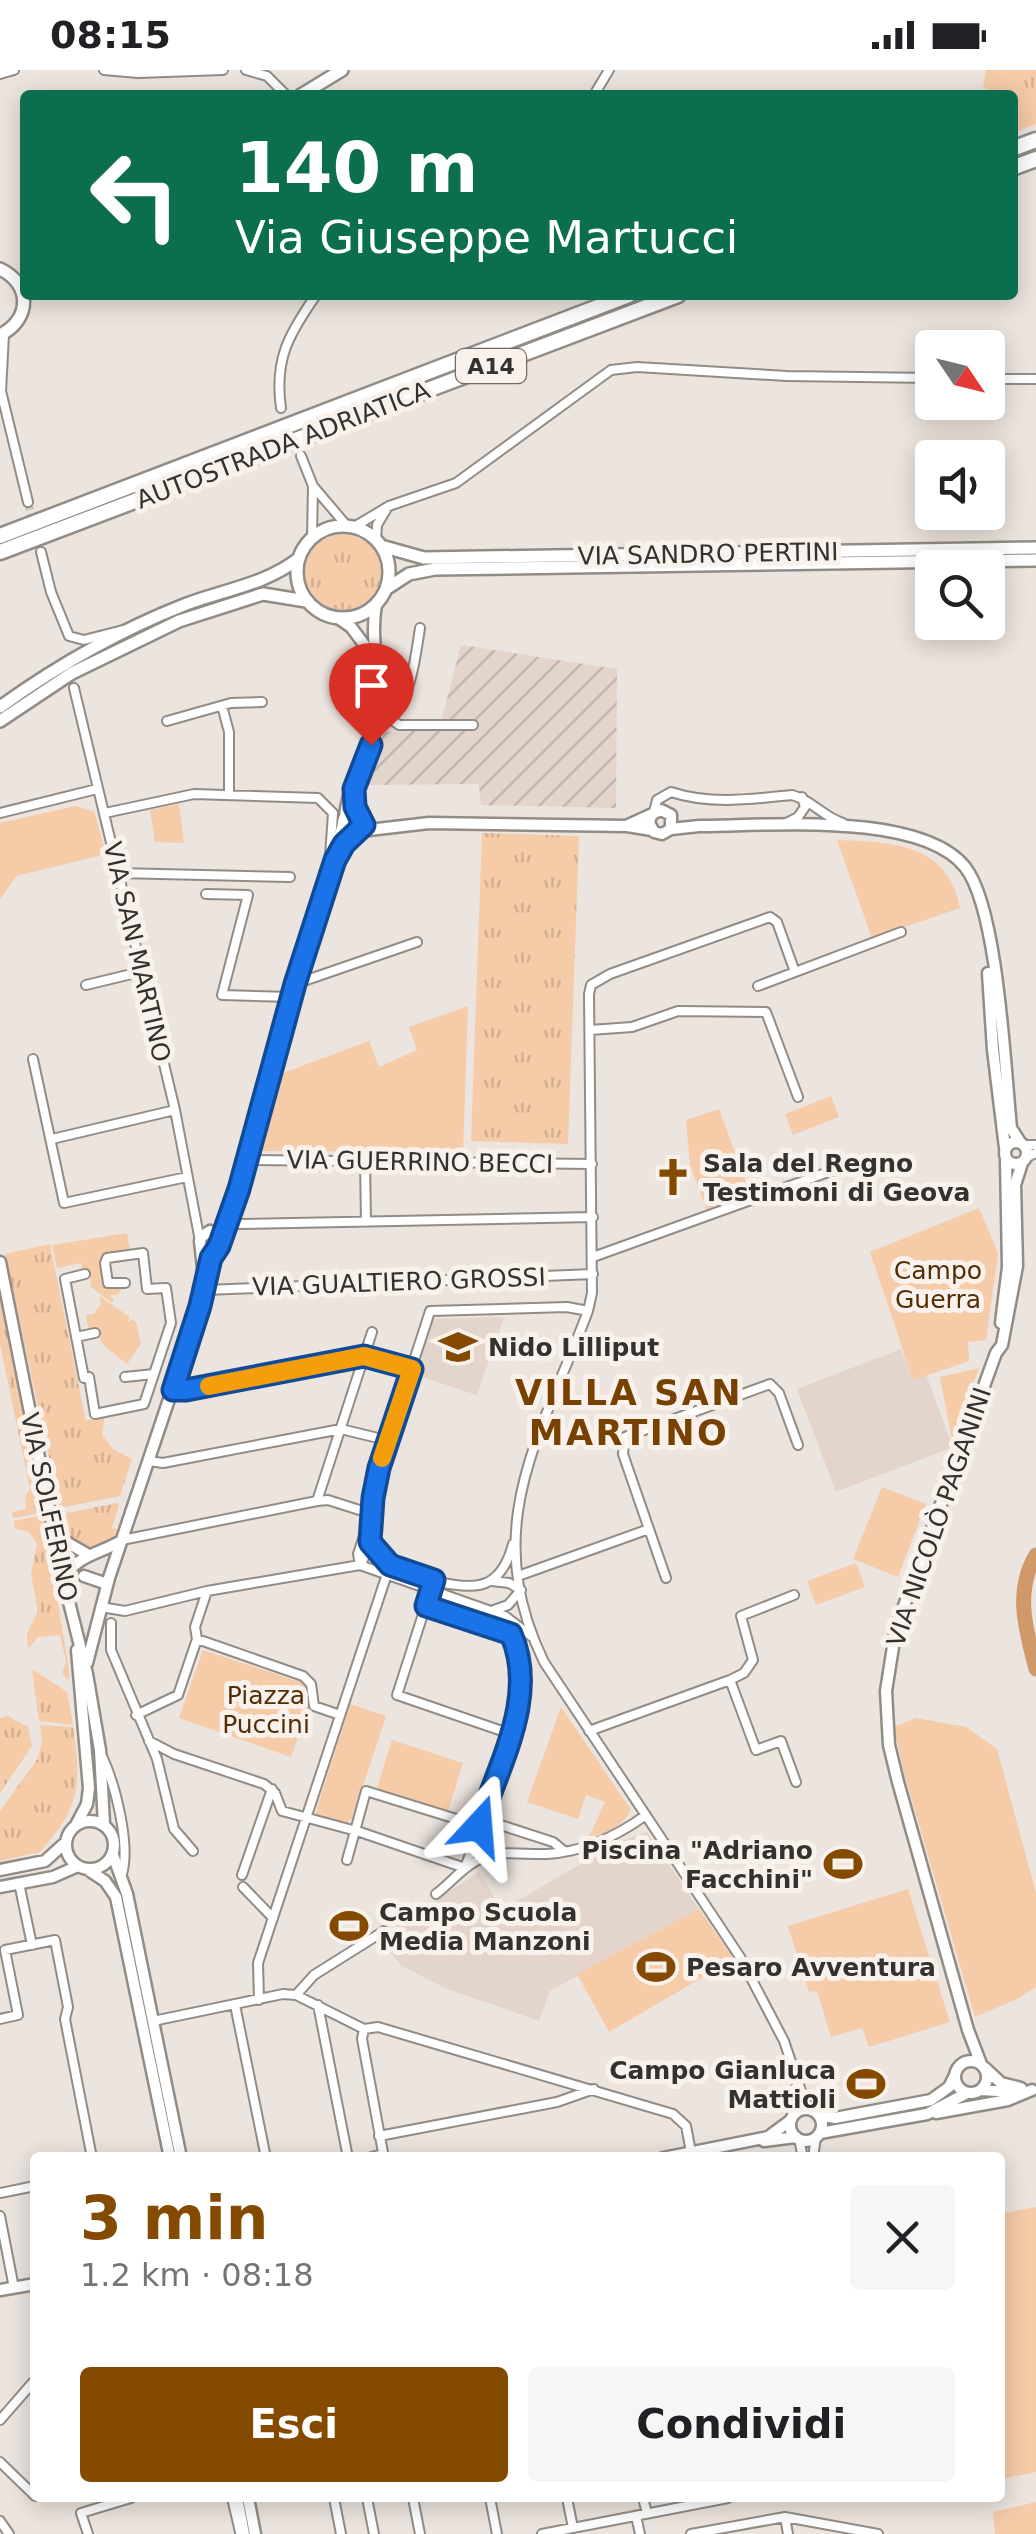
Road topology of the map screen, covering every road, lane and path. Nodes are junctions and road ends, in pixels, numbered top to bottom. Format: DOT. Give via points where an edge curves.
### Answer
graph roads {
  1 [pos="14,70"];
  2 [pos="104,70"];
  3 [pos="224,70"];
  4 [pos="246,70"];
  5 [pos="342,70"];
  6 [pos="0,74"];
  7 [pos="281,90"];
  8 [pos="309,90"];
  9 [pos="23,300"];
  10 [pos="313,300"];
  11 [pos="615,300"];
  12 [pos="665,300"];
  13 [pos="2,335"];
  14 [pos="915,378"];
  15 [pos="1005,379"];
  16 [pos="1036,380"];
  17 [pos="1,395"];
  18 [pos="282,408"];
  19 [pos="301,456"];
  20 [pos="313,486"];
  21 [pos="28,502"];
  22 [pos="390,506"];
  23 [pos="351,526"];
  24 [pos="0,536"];
  25 [pos="312,537"];
  26 [pos="379,543"];
  27 [pos="1036,548"];
  28 [pos="0,552"];
  29 [pos="41,552"];
  30 [pos="298,559"];
  31 [pos="1036,560"];
  32 [pos="386,589"];
  33 [pos="306,601"];
  34 [pos="376,604"];
  35 [pos="338,618"];
  36 [pos="420,628"];
  37 [pos="127,630"];
  38 [pos="375,660"];
  39 [pos="74,688"];
  40 [pos="262,702"];
  41 [pos="222,706"];
  42 [pos="0,707"];
  43 [pos="378,719"];
  44 [pos="391,719"];
  45 [pos="0,721"];
  46 [pos="168,721"];
  47 [pos="473,725"];
  48 [pos="354,789"];
  49 [pos="97,790"];
  50 [pos="229,794"];
  51 [pos="679,794"];
  52 [pos="802,797"];
  53 [pos="0,813"];
  54 [pos="105,814"];
  55 [pos="359,814"];
  56 [pos="653,814"];
  57 [pos="669,814"];
  58 [pos="344,821"];
  59 [pos="404,824"];
  60 [pos="627,826"];
  61 [pos="700,826"];
  62 [pos="780,826"];
  63 [pos="852,826"];
  64 [pos="671,829"];
  65 [pos="652,830"];
  66 [pos="358,832"];
  67 [pos="335,860"];
  68 [pos="117,873"];
  69 [pos="290,877"];
  70 [pos="328,881"];
  71 [pos="206,894"];
  72 [pos="987,927"];
  73 [pos="901,932"];
  74 [pos="417,942"];
  75 [pos="140,972"];
  76 [pos="795,972"];
  77 [pos="295,984"];
  78 [pos="86,985"];
  79 [pos="758,986"];
  80 [pos="292,998"];
  81 [pos="590,1030"];
  82 [pos="33,1058"];
  83 [pos="798,1097"];
  84 [pos="175,1110"];
  85 [pos="52,1139"];
  86 [pos="1027,1151"];
  87 [pos="1005,1153"];
  88 [pos="247,1160"];
  89 [pos="365,1161"];
  90 [pos="592,1164"];
  91 [pos="845,1166"];
  92 [pos="187,1177"];
  93 [pos="593,1217"];
  94 [pos="227,1221"];
  95 [pos="366,1222"];
  96 [pos="204,1238"];
  97 [pos="217,1246"];
  98 [pos="593,1257"];
  99 [pos="0,1262"];
  100 [pos="85,1274"];
  101 [pos="593,1274"];
  102 [pos="125,1283"];
  103 [pos="205,1290"];
  104 [pos="588,1310"];
  105 [pos="96,1332"];
  106 [pos="372,1332"];
  107 [pos="76,1337"];
  108 [pos="996,1353"];
  109 [pos="364,1356"];
  110 [pos="162,1365"];
  111 [pos="412,1369"];
  112 [pos="179,1372"];
  113 [pos="154,1374"];
  114 [pos="124,1377"];
  115 [pos="173,1390"];
  116 [pos="340,1429"];
  117 [pos="382,1439"];
  118 [pos="798,1445"];
  119 [pos="148,1461"];
  120 [pos="317,1501"];
  121 [pos="372,1514"];
  122 [pos="649,1530"];
  123 [pos="54,1535"];
  124 [pos="122,1540"];
  125 [pos="514,1540"];
  126 [pos="370,1542"];
  127 [pos="87,1554"];
  128 [pos="360,1565"];
  129 [pos="388,1570"];
  130 [pos="84,1576"];
  131 [pos="518,1576"];
  132 [pos="63,1578"];
  133 [pos="666,1578"];
  134 [pos="434,1580"];
  135 [pos="492,1581"];
  136 [pos="107,1584"];
  137 [pos="430,1590"];
  138 [pos="520,1590"];
  139 [pos="207,1591"];
  140 [pos="794,1596"];
  141 [pos="426,1606"];
  142 [pos="101,1607"];
  143 [pos="490,1611"];
  144 [pos="111,1622"];
  145 [pos="76,1634"];
  146 [pos="511,1634"];
  147 [pos="532,1637"];
  148 [pos="197,1639"];
  149 [pos="88,1674"];
  150 [pos="730,1680"];
  151 [pos="136,1714"];
  152 [pos="340,1715"];
  153 [pos="589,1731"];
  154 [pos="511,1734"];
  155 [pos="149,1742"];
  156 [pos="100,1750"];
  157 [pos="154,1754"];
  158 [pos="174,1754"];
  159 [pos="796,1782"];
  160 [pos="272,1789"];
  161 [pos="646,1815"];
  162 [pos="306,1819"];
  163 [pos="480,1822"];
  164 [pos="104,1824"];
  165 [pos="76,1825"];
  166 [pos="353,1831"];
  167 [pos="475,1838"];
  168 [pos="66,1842"];
  169 [pos="193,1850"];
  170 [pos="564,1851"];
  171 [pos="112,1855"];
  172 [pos="479,1859"];
  173 [pos="347,1860"];
  174 [pos="83,1867"];
  175 [pos="465,1868"];
  176 [pos="0,1870"];
  177 [pos="242,1875"];
  178 [pos="121,1877"];
  179 [pos="19,1884"];
  180 [pos="0,1887"];
  181 [pos="244,1888"];
  182 [pos="436,1894"];
  183 [pos="273,1918"];
  184 [pos="384,1932"];
  185 [pos="32,1945"];
  186 [pos="296,1994"];
  187 [pos="258,2000"];
  188 [pos="235,2005"];
  189 [pos="318,2005"];
  190 [pos="0,2019"];
  191 [pos="152,2021"];
  192 [pos="364,2029"];
  193 [pos="968,2030"];
  194 [pos="962,2063"];
  195 [pos="983,2066"];
  196 [pos="955,2075"];
  197 [pos="796,2078"];
  198 [pos="594,2089"];
  199 [pos="980,2090"];
  200 [pos="1034,2090"];
  201 [pos="967,2093"];
  202 [pos="816,2112"];
  203 [pos="927,2114"];
  204 [pos="792,2118"];
  205 [pos="818,2135"];
  206 [pos="380,2136"];
  207 [pos="798,2138"];
  208 [pos="728,2145"];
  209 [pos="91,2152"];
  210 [pos="169,2152"];
  211 [pos="180,2152"];
  212 [pos="265,2152"];
  213 [pos="347,2152"];
  214 [pos="383,2152"];
  215 [pos="691,2152"];
  216 [pos="802,2152"];
  217 [pos="814,2152"];
  218 [pos="30,2187"];
  219 [pos="0,2193"];
  220 [pos="0,2216"];
  221 [pos="30,2285"];
  222 [pos="14,2288"];
  223 [pos="0,2290"];
  224 [pos="30,2386"];
  225 [pos="0,2420"];
  226 [pos="0,2462"];
  227 [pos="30,2491"];
  228 [pos="117,2502"];
  229 [pos="236,2502"];
  230 [pos="249,2502"];
  231 [pos="335,2502"];
  232 [pos="367,2502"];
  233 [pos="414,2502"];
  234 [pos="491,2502"];
  235 [pos="567,2502"];
  236 [pos="642,2502"];
  237 [pos="702,2502"];
  238 [pos="641,2514"];
  239 [pos="786,2517"];
  240 [pos="0,2521"];
  241 [pos="572,2528"];
  242 [pos="86,2532"];
  243 [pos="9,2534"];
  244 [pos="243,2534"];
  245 [pos="255,2534"];
  246 [pos="341,2534"];
  247 [pos="374,2534"];
  248 [pos="420,2534"];
  249 [pos="497,2534"];
  250 [pos="542,2534"];
  251 [pos="640,2534"];
  252 [pos="691,2534"];
  253 [pos="788,2534"];
  254 [pos="878,2534"];
  1 -- 6 [label="street"];
  2 -- 3 [label="street"];
  4 -- 7 [label="street" via="267,76"];
  5 -- 8 [label="main road"];
  9 -- 13 [label="main road" via="21,318"];
  10 -- 18 [label="street" via="279,364"];
  11 -- 24 [label="highway, AUTOSTRADA ADRIATICA / A14"];
  12 -- 28 [label="highway, AUTOSTRADA ADRIATICA / A14"];
  13 -- 17 [label="street"];
  14 -- 22 [label="street" via="622,368 596,378 456,483"];
  15 -- 16 [label="street"];
  17 -- 21 [label="street"];
  19 -- 20 [label="street"];
  20 -- 23 [label="street"];
  20 -- 25 [label="street"];
  22 -- 23 [label="street"];
  22 -- 26 [label="street" via="377,524"];
  23 -- 25 [label="main road"];
  23 -- 26 [label="main road, VIA SANDRO PERTINI"];
  25 -- 30 [label="main road"];
  26 -- 27 [label="main road, VIA SANDRO PERTINI" via="408,556 439,558"];
  26 -- 32 [label="main road" via="389,574"];
  29 -- 37 [label="street" via="63,628 76,640"];
  30 -- 33 [label="main road"];
  30 -- 37 [label="main road" via="277,575"];
  31 -- 32 [label="main road, VIA SANDRO PERTINI" via="436,569 409,574"];
  32 -- 34 [label="main road"];
  33 -- 35 [label="main road"];
  33 -- 45 [label="main road" via="263,594 179,622 72,673"];
  34 -- 35 [label="main road"];
  34 -- 38 [label="street"];
  35 -- 38 [label="street"];
  36 -- 44 [label="street" via="408,688"];
  37 -- 42 [label="main road"];
  38 -- 43 [label="street"];
  39 -- 49 [label="street, VIA SAN MARTINO"];
  40 -- 41 [label="street"];
  41 -- 46 [label="street"];
  41 -- 50 [label="street"];
  43 -- 44 [label="street"];
  43 -- 48 [label="street"];
  44 -- 47 [label="street" via="399,725"];
  48 -- 55 [label="street"];
  48 -- 58 [label="street"];
  49 -- 53 [label="street"];
  49 -- 54 [label="street, VIA SAN MARTINO"];
  50 -- 54 [label="street" via="172,798"];
  50 -- 70 [label="street" via="318,798 333,813"];
  51 -- 52 [label="street"];
  51 -- 56 [label="street" via="663,794"];
  51 -- 57 [label="street" via="668,804"];
  52 -- 62 [label="street" via="798,817"];
  52 -- 63 [label="street" via="828,818"];
  54 -- 68 [label="street, VIA SAN MARTINO"];
  55 -- 58 [label="street"];
  55 -- 59 [label="street, VIA NICOLÒ PAGANINI"];
  55 -- 66 [label="street" via="364,822"];
  56 -- 57 [label="street, VIA NICOLÒ PAGANINI"];
  56 -- 60 [label="street, VIA NICOLÒ PAGANINI"];
  56 -- 65 [label="street"];
  57 -- 61 [label="street, VIA NICOLÒ PAGANINI"];
  57 -- 64 [label="street"];
  58 -- 66 [label="street" via="349,832"];
  58 -- 67 [label="street"];
  59 -- 60 [label="street, VIA NICOLÒ PAGANINI"];
  59 -- 66 [label="street, VIA NICOLÒ PAGANINI"];
  60 -- 65 [label="street, VIA NICOLÒ PAGANINI"];
  61 -- 62 [label="street, VIA NICOLÒ PAGANINI"];
  61 -- 64 [label="street, VIA NICOLÒ PAGANINI"];
  62 -- 63 [label="street, VIA NICOLÒ PAGANINI"];
  63 -- 72 [label="street, VIA NICOLÒ PAGANINI" via="932,843 964,865"];
  64 -- 65 [label="street, VIA NICOLÒ PAGANINI"];
  66 -- 67 [label="street"];
  67 -- 70 [label="street"];
  68 -- 69 [label="street"];
  68 -- 75 [label="street, VIA SAN MARTINO"];
  70 -- 77 [label="street"];
  71 -- 80 [label="street" via="248,895 222,995"];
  72 -- 86 [label="street, VIA NICOLÒ PAGANINI" via="1011,1128"];
  72 -- 87 [label="street, VIA NICOLÒ PAGANINI"];
  73 -- 76 [label="street"];
  74 -- 77 [label="street"];
  75 -- 78 [label="street"];
  75 -- 84 [label="street, VIA SAN MARTINO"];
  76 -- 79 [label="street"];
  76 -- 81 [label="street" via="777,922 759,918 598,980 588,994"];
  77 -- 80 [label="street"];
  80 -- 88 [label="street"];
  81 -- 83 [label="street" via="623,1029 678,1012 766,1012"];
  81 -- 90 [label="street"];
  82 -- 85 [label="street"];
  84 -- 85 [label="street"];
  84 -- 92 [label="street, VIA SAN MARTINO"];
  85 -- 92 [label="street" via="64,1203"];
  86 -- 87 [label="street" via="1011,1142"];
  86 -- 87 [label="street" via="1013,1164"];
  86 -- 108 [label="street, VIA NICOLÒ PAGANINI" via="1016,1185 1015,1286"];
  87 -- 108 [label="street, VIA NICOLÒ PAGANINI" via="1008,1268"];
  88 -- 89 [label="street, VIA GUERRINO BECCI"];
  88 -- 94 [label="street"];
  89 -- 90 [label="street, VIA GUERRINO BECCI"];
  89 -- 95 [label="street"];
  90 -- 93 [label="street"];
  91 -- 98 [label="street"];
  92 -- 96 [label="street, VIA SAN MARTINO"];
  93 -- 95 [label="street"];
  93 -- 98 [label="street"];
  94 -- 95 [label="street"];
  94 -- 96 [label="street"];
  94 -- 97 [label="street"];
  96 -- 97 [label="street" via="217,1235"];
  96 -- 97 [label="street" via="206,1251"];
  96 -- 103 [label="street"];
  97 -- 103 [label="street"];
  98 -- 101 [label="street"];
  99 -- 123 [label="street, VIA SOLFERINO"];
  100 -- 107 [label="street" via="66,1279"];
  101 -- 103 [label="street, VIA GUALTIERO GROSSI"];
  101 -- 104 [label="street"];
  102 -- 110 [label="street" via="108,1283 107,1258 143,1252 147,1289 166,1288 171,1322"];
  103 -- 112 [label="street"];
  104 -- 111 [label="street" via="430,1312"];
  104 -- 125 [label="street" via="525,1469"];
  105 -- 107 [label="street"];
  106 -- 109 [label="street"];
  107 -- 113 [label="street" via="95,1414 144,1404"];
  108 -- 193 [label="street, VIA NICOLÒ PAGANINI" via="909,1588 886,1691 898,1782"];
  109 -- 111 [label="street"];
  109 -- 115 [label="street"];
  109 -- 116 [label="street"];
  110 -- 112 [label="street"];
  110 -- 113 [label="street"];
  111 -- 121 [label="street" via="379,1468"];
  112 -- 115 [label="street"];
  113 -- 114 [label="street"];
  115 -- 119 [label="street"];
  116 -- 117 [label="street"];
  116 -- 119 [label="street"];
  116 -- 120 [label="street"];
  118 -- 122 [label="street" via="770,1384 633,1432 622,1450"];
  119 -- 124 [label="street"];
  120 -- 121 [label="street"];
  120 -- 124 [label="street"];
  121 -- 126 [label="street"];
  121 -- 128 [label="street"];
  122 -- 131 [label="street"];
  122 -- 133 [label="street"];
  123 -- 127 [label="street"];
  123 -- 132 [label="street, VIA SOLFERINO"];
  124 -- 127 [label="street"];
  124 -- 136 [label="street"];
  125 -- 131 [label="street"];
  125 -- 135 [label="street"];
  126 -- 128 [label="street"];
  126 -- 129 [label="street"];
  127 -- 132 [label="street"];
  128 -- 129 [label="street"];
  128 -- 139 [label="street"];
  129 -- 134 [label="street"];
  129 -- 137 [label="street"];
  129 -- 152 [label="street"];
  130 -- 136 [label="street"];
  131 -- 138 [label="street"];
  132 -- 145 [label="street, VIA SOLFERINO"];
  134 -- 135 [label="street" via="473,1587"];
  134 -- 137 [label="street"];
  135 -- 138 [label="street"];
  136 -- 142 [label="street"];
  137 -- 141 [label="street"];
  137 -- 143 [label="street"];
  138 -- 143 [label="street" via="508,1606"];
  138 -- 147 [label="street"];
  139 -- 142 [label="street" via="124,1611"];
  139 -- 148 [label="street"];
  140 -- 150 [label="street" via="741,1616 753,1660"];
  141 -- 146 [label="street"];
  141 -- 154 [label="street" via="397,1695"];
  142 -- 149 [label="street"];
  143 -- 146 [label="street"];
  143 -- 147 [label="street"];
  144 -- 151 [label="street" via="112,1650"];
  145 -- 149 [label="street, VIA SOLFERINO"];
  145 -- 165 [label="street, VIA SOLFERINO" via="89,1788"];
  146 -- 154 [label="street" via="522,1680"];
  147 -- 153 [label="street"];
  148 -- 151 [label="street" via="178,1694"];
  148 -- 152 [label="street" via="303,1676 314,1706"];
  149 -- 156 [label="street, VIA SOLFERINO"];
  150 -- 153 [label="street"];
  150 -- 159 [label="street" via="756,1750 781,1741"];
  151 -- 155 [label="street"];
  152 -- 162 [label="street"];
  153 -- 161 [label="street"];
  154 -- 163 [label="street"];
  155 -- 157 [label="street"];
  155 -- 158 [label="street"];
  156 -- 164 [label="street, VIA SOLFERINO"];
  156 -- 178 [label="street, VIA SOLFERINO" via="125,1853"];
  157 -- 158 [label="street"];
  157 -- 169 [label="street" via="174,1828"];
  158 -- 160 [label="street"];
  160 -- 162 [label="street" via="282,1811"];
  160 -- 177 [label="street"];
  161 -- 170 [label="street" via="608,1839"];
  161 -- 197 [label="street" via="740,1957"];
  162 -- 166 [label="street"];
  162 -- 183 [label="street"];
  163 -- 166 [label="street" via="366,1791"];
  163 -- 167 [label="street"];
  163 -- 170 [label="street"];
  164 -- 165 [label="street"];
  164 -- 171 [label="street, VIA SOLFERINO" via="115,1841"];
  165 -- 168 [label="street, VIA SOLFERINO"];
  166 -- 173 [label="street"];
  166 -- 175 [label="street"];
  167 -- 172 [label="street"];
  167 -- 175 [label="street"];
  168 -- 174 [label="street" via="68,1855"];
  168 -- 176 [label="street" via="44,1861"];
  170 -- 172 [label="street"];
  171 -- 174 [label="street" via="102,1866"];
  171 -- 178 [label="street, VIA SOLFERINO"];
  172 -- 175 [label="street"];
  174 -- 179 [label="street"];
  174 -- 210 [label="street" via="116,1898"];
  175 -- 182 [label="street"];
  178 -- 191 [label="street, VIA SOLFERINO"];
  179 -- 180 [label="street"];
  179 -- 185 [label="street"];
  181 -- 183 [label="street"];
  183 -- 187 [label="street" via="258,1963"];
  184 -- 186 [label="street"];
  185 -- 190 [label="street" via="5,1950 18,2016"];
  185 -- 209 [label="street" via="55,1940"];
  186 -- 187 [label="street"];
  186 -- 189 [label="street"];
  187 -- 188 [label="street"];
  188 -- 191 [label="street"];
  188 -- 212 [label="street"];
  189 -- 192 [label="street"];
  189 -- 213 [label="street"];
  191 -- 211 [label="street, VIA SOLFERINO"];
  192 -- 198 [label="street"];
  192 -- 206 [label="street"];
  193 -- 194 [label="street, VIA NICOLÒ PAGANINI"];
  193 -- 195 [label="street, VIA NICOLÒ PAGANINI"];
  194 -- 195 [label="street"];
  194 -- 196 [label="street"];
  195 -- 199 [label="street" via="987,2082"];
  195 -- 200 [label="street" via="1001,2083"];
  196 -- 201 [label="street"];
  196 -- 202 [label="street" via="931,2100 835,2118"];
  197 -- 202 [label="street"];
  197 -- 204 [label="street"];
  198 -- 206 [label="street"];
  198 -- 215 [label="street" via="681,2119"];
  199 -- 200 [label="street"];
  199 -- 201 [label="street"];
  200 -- 203 [label="street"];
  201 -- 203 [label="street"];
  202 -- 204 [label="street" via="802,2109"];
  202 -- 205 [label="street"];
  203 -- 205 [label="street"];
  204 -- 207 [label="street"];
  204 -- 208 [label="street" via="768,2137"];
  205 -- 207 [label="street"];
  205 -- 217 [label="street"];
  206 -- 214 [label="street"];
  207 -- 208 [label="street"];
  207 -- 216 [label="street"];
  208 -- 215 [label="street"];
  218 -- 219 [label="street"];
  220 -- 222 [label="street"];
  221 -- 222 [label="street"];
  222 -- 223 [label="street"];
  224 -- 225 [label="street"];
  226 -- 227 [label="street"];
  228 -- 242 [label="street" via="81,2512"];
  229 -- 244 [label="street"];
  230 -- 245 [label="street"];
  231 -- 246 [label="street"];
  232 -- 247 [label="street"];
  233 -- 248 [label="street"];
  234 -- 249 [label="street"];
  235 -- 241 [label="street"];
  236 -- 238 [label="street"];
  237 -- 238 [label="street"];
  238 -- 241 [label="street"];
  238 -- 251 [label="street"];
  239 -- 252 [label="street"];
  239 -- 253 [label="street"];
  239 -- 254 [label="street"];
  240 -- 243 [label="street"];
  241 -- 250 [label="street"];
}
